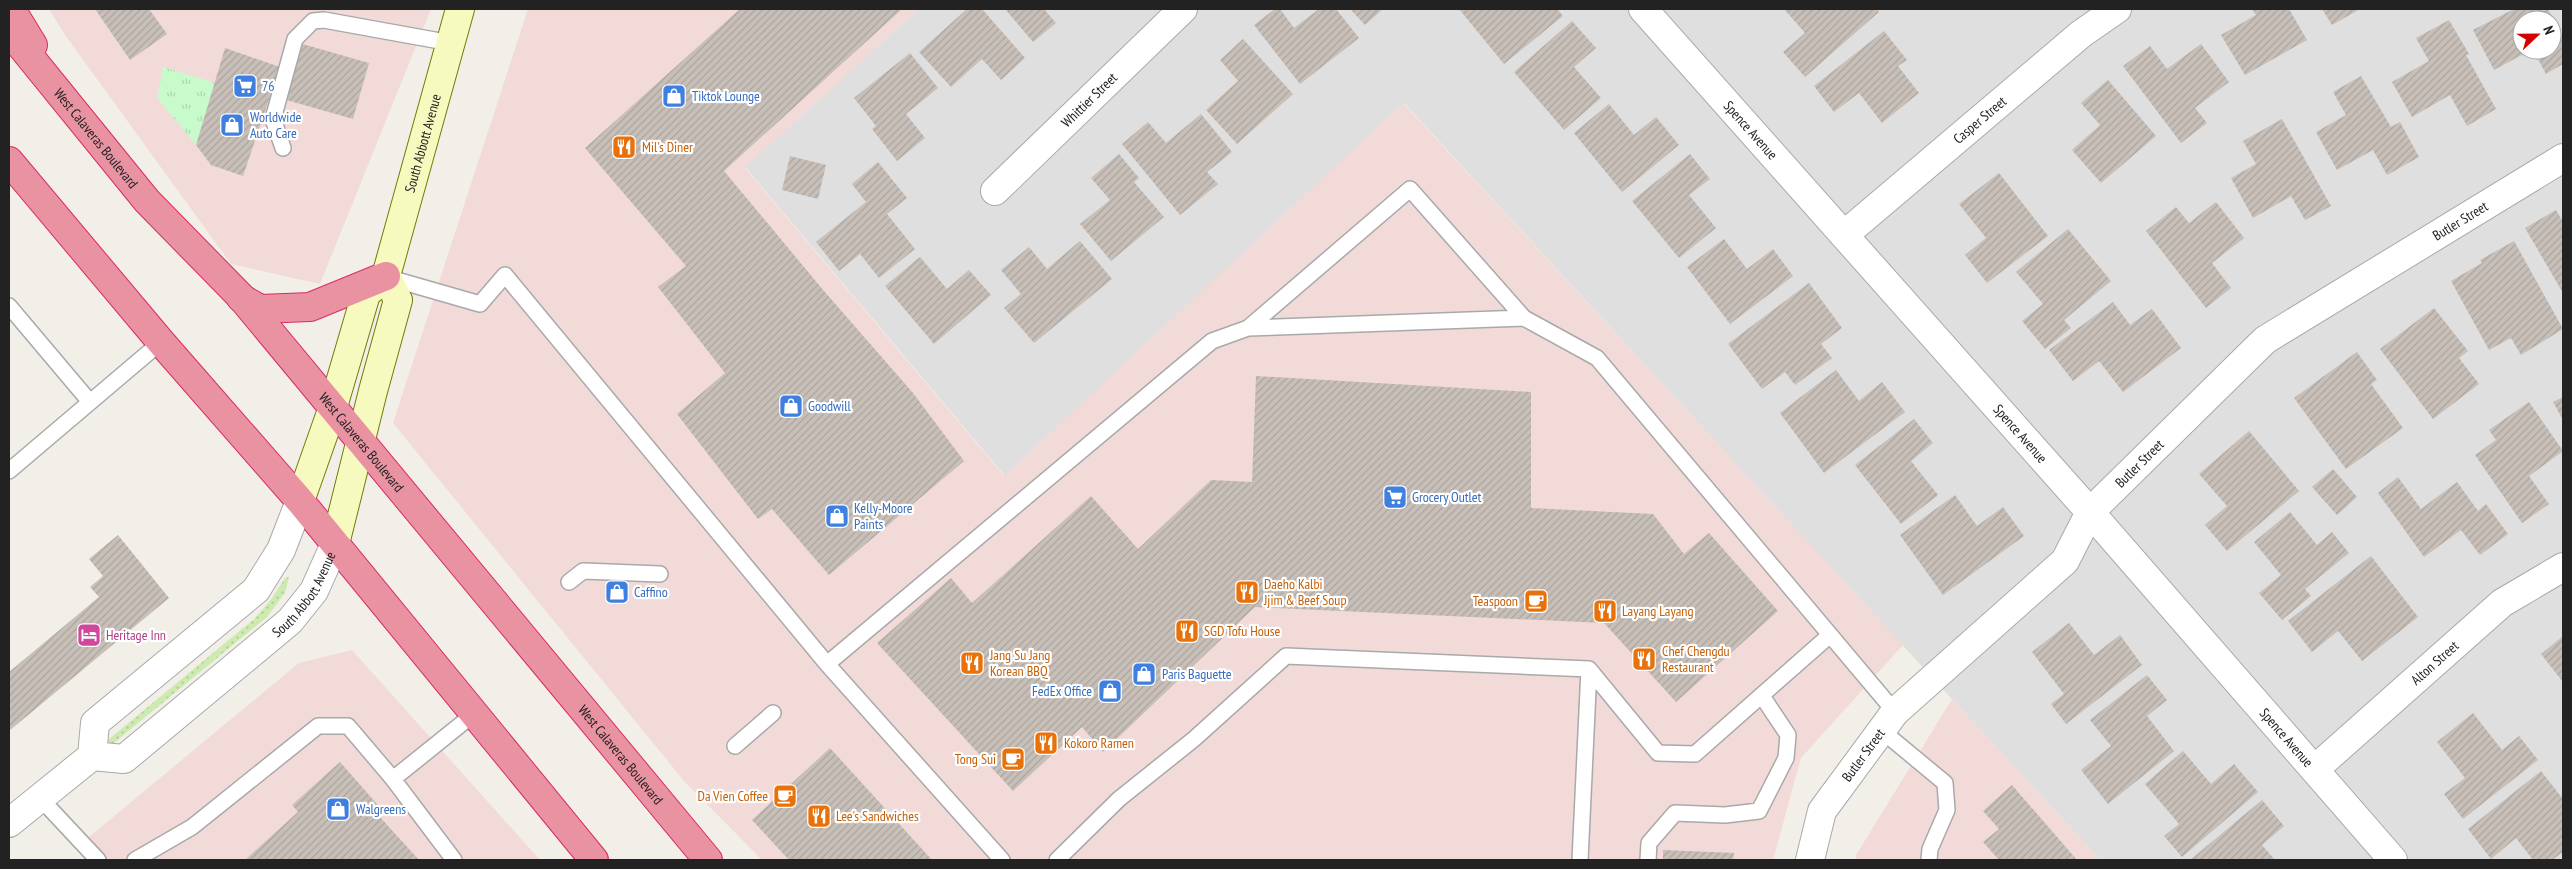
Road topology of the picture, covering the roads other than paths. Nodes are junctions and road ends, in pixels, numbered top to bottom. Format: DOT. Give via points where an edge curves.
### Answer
graph roads {
  1 [pos="11,9"];
  2 [pos="460,9"];
  3 [pos="1183,9"];
  4 [pos="1643,9"];
  5 [pos="2117,9"];
  6 [pos="9,31"];
  7 [pos="451,43"];
  8 [pos="68,104"];
  9 [pos="283,148"];
  10 [pos="2563,158"];
  11 [pos="9,161"];
  12 [pos="995,191"];
  13 [pos="1844,235"];
  14 [pos="386,276"];
  15 [pos="241,297"];
  16 [pos="9,306"];
  17 [pos="1524,318"];
  18 [pos="1248,328"];
  19 [pos="161,342"];
  20 [pos="90,402"];
  21 [pos="332,410"];
  22 [pos="360,443"];
  23 [pos="9,471"];
  24 [pos="300,501"];
  25 [pos="2090,512"];
  26 [pos="335,544"];
  27 [pos="2563,566"];
  28 [pos="660,574"];
  29 [pos="568,582"];
  30 [pos="1830,635"];
  31 [pos="827,664"];
  32 [pos="1589,669"];
  33 [pos="1762,696"];
  34 [pos="773,712"];
  35 [pos="475,713"];
  36 [pos="1888,721"];
  37 [pos="735,746"];
  38 [pos="92,756"];
  39 [pos="2315,769"];
  40 [pos="393,779"];
  41 [pos="40,798"];
  42 [pos="9,823"];
  43 [pos="1064,858"];
  44 [pos="97,860"];
  45 [pos="135,860"];
  46 [pos="454,860"];
  47 [pos="594,860"];
  48 [pos="708,860"];
  49 [pos="1002,860"];
  50 [pos="1580,860"];
  51 [pos="1648,860"];
  52 [pos="1810,860"];
  53 [pos="1930,860"];
  54 [pos="2393,860"];
  1 -- 8 [label="highway"];
  2 -- 7 [label="street, South Abbott Avenue"];
  3 -- 12 [label="street, Whittier Street"];
  4 -- 13 [label="street, Spence Avenue"];
  5 -- 13 [label="street, Casper Street" via="2081,34"];
  6 -- 8 [label="highway, West Calaveras Boulevard"];
  7 -- 9 [label="lane" via="324,20 313,21 295,39 273,119"];
  7 -- 14 [label="street, South Abbott Avenue"];
  8 -- 15 [label="highway, West Calaveras Boulevard" via="147,201"];
  10 -- 25 [label="street, Butler Street" via="2265,340"];
  11 -- 19 [label="highway"];
  13 -- 25 [label="street, Spence Avenue"];
  14 -- 15 [label="highway" via="310,307 260,309"];
  14 -- 21 [label="street" via="366,294"];
  14 -- 22 [label="street, South Abbott Avenue" via="398,300"];
  14 -- 31 [label="lane" via="480,304 505,275"];
  15 -- 21 [label="highway, West Calaveras Boulevard"];
  16 -- 20 [label="lane"];
  17 -- 18 [label="lane"];
  17 -- 18 [label="lane" via="1410,189"];
  17 -- 30 [label="lane" via="1597,358"];
  18 -- 31 [label="lane" via="1212,341"];
  19 -- 20 [label="lane"];
  19 -- 24 [label="highway"];
  20 -- 23 [label="lane"];
  21 -- 22 [label="highway, West Calaveras Boulevard"];
  21 -- 24 [label="street"];
  22 -- 26 [label="street, South Abbott Avenue"];
  22 -- 48 [label="highway, West Calaveras Boulevard"];
  24 -- 26 [label="highway"];
  24 -- 38 [label="street" via="281,550 256,590 95,723"];
  25 -- 36 [label="street, Butler Street" via="2065,561"];
  25 -- 39 [label="street, Spence Avenue"];
  26 -- 35 [label="highway"];
  26 -- 38 [label="street, South Abbott Avenue" via="314,591 290,621 264,645 124,759"];
  27 -- 39 [label="street, Alton Street" via="2502,603"];
  28 -- 29 [label="lane" via="583,571"];
  30 -- 33 [label="lane"];
  30 -- 36 [label="lane"];
  31 -- 49 [label="lane"];
  32 -- 33 [label="lane" via="1658,752 1696,754"];
  32 -- 43 [label="lane" via="1286,656 1194,739 1119,798"];
  32 -- 50 [label="lane"];
  33 -- 51 [label="lane" via="1788,735 1786,758 1759,811 1725,815 1675,813 1649,843"];
  34 -- 37 [label="lane"];
  35 -- 40 [label="lane"];
  35 -- 47 [label="highway"];
  36 -- 52 [label="street, Butler Street" via="1822,812"];
  36 -- 53 [label="lane" via="1945,783 1946,810 1930,848"];
  38 -- 41 [label="street"];
  39 -- 54 [label="street, Spence Avenue"];
  40 -- 45 [label="lane" via="348,726 318,726 192,826"];
  40 -- 46 [label="lane"];
  41 -- 42 [label="street"];
  41 -- 44 [label="lane"];
}
